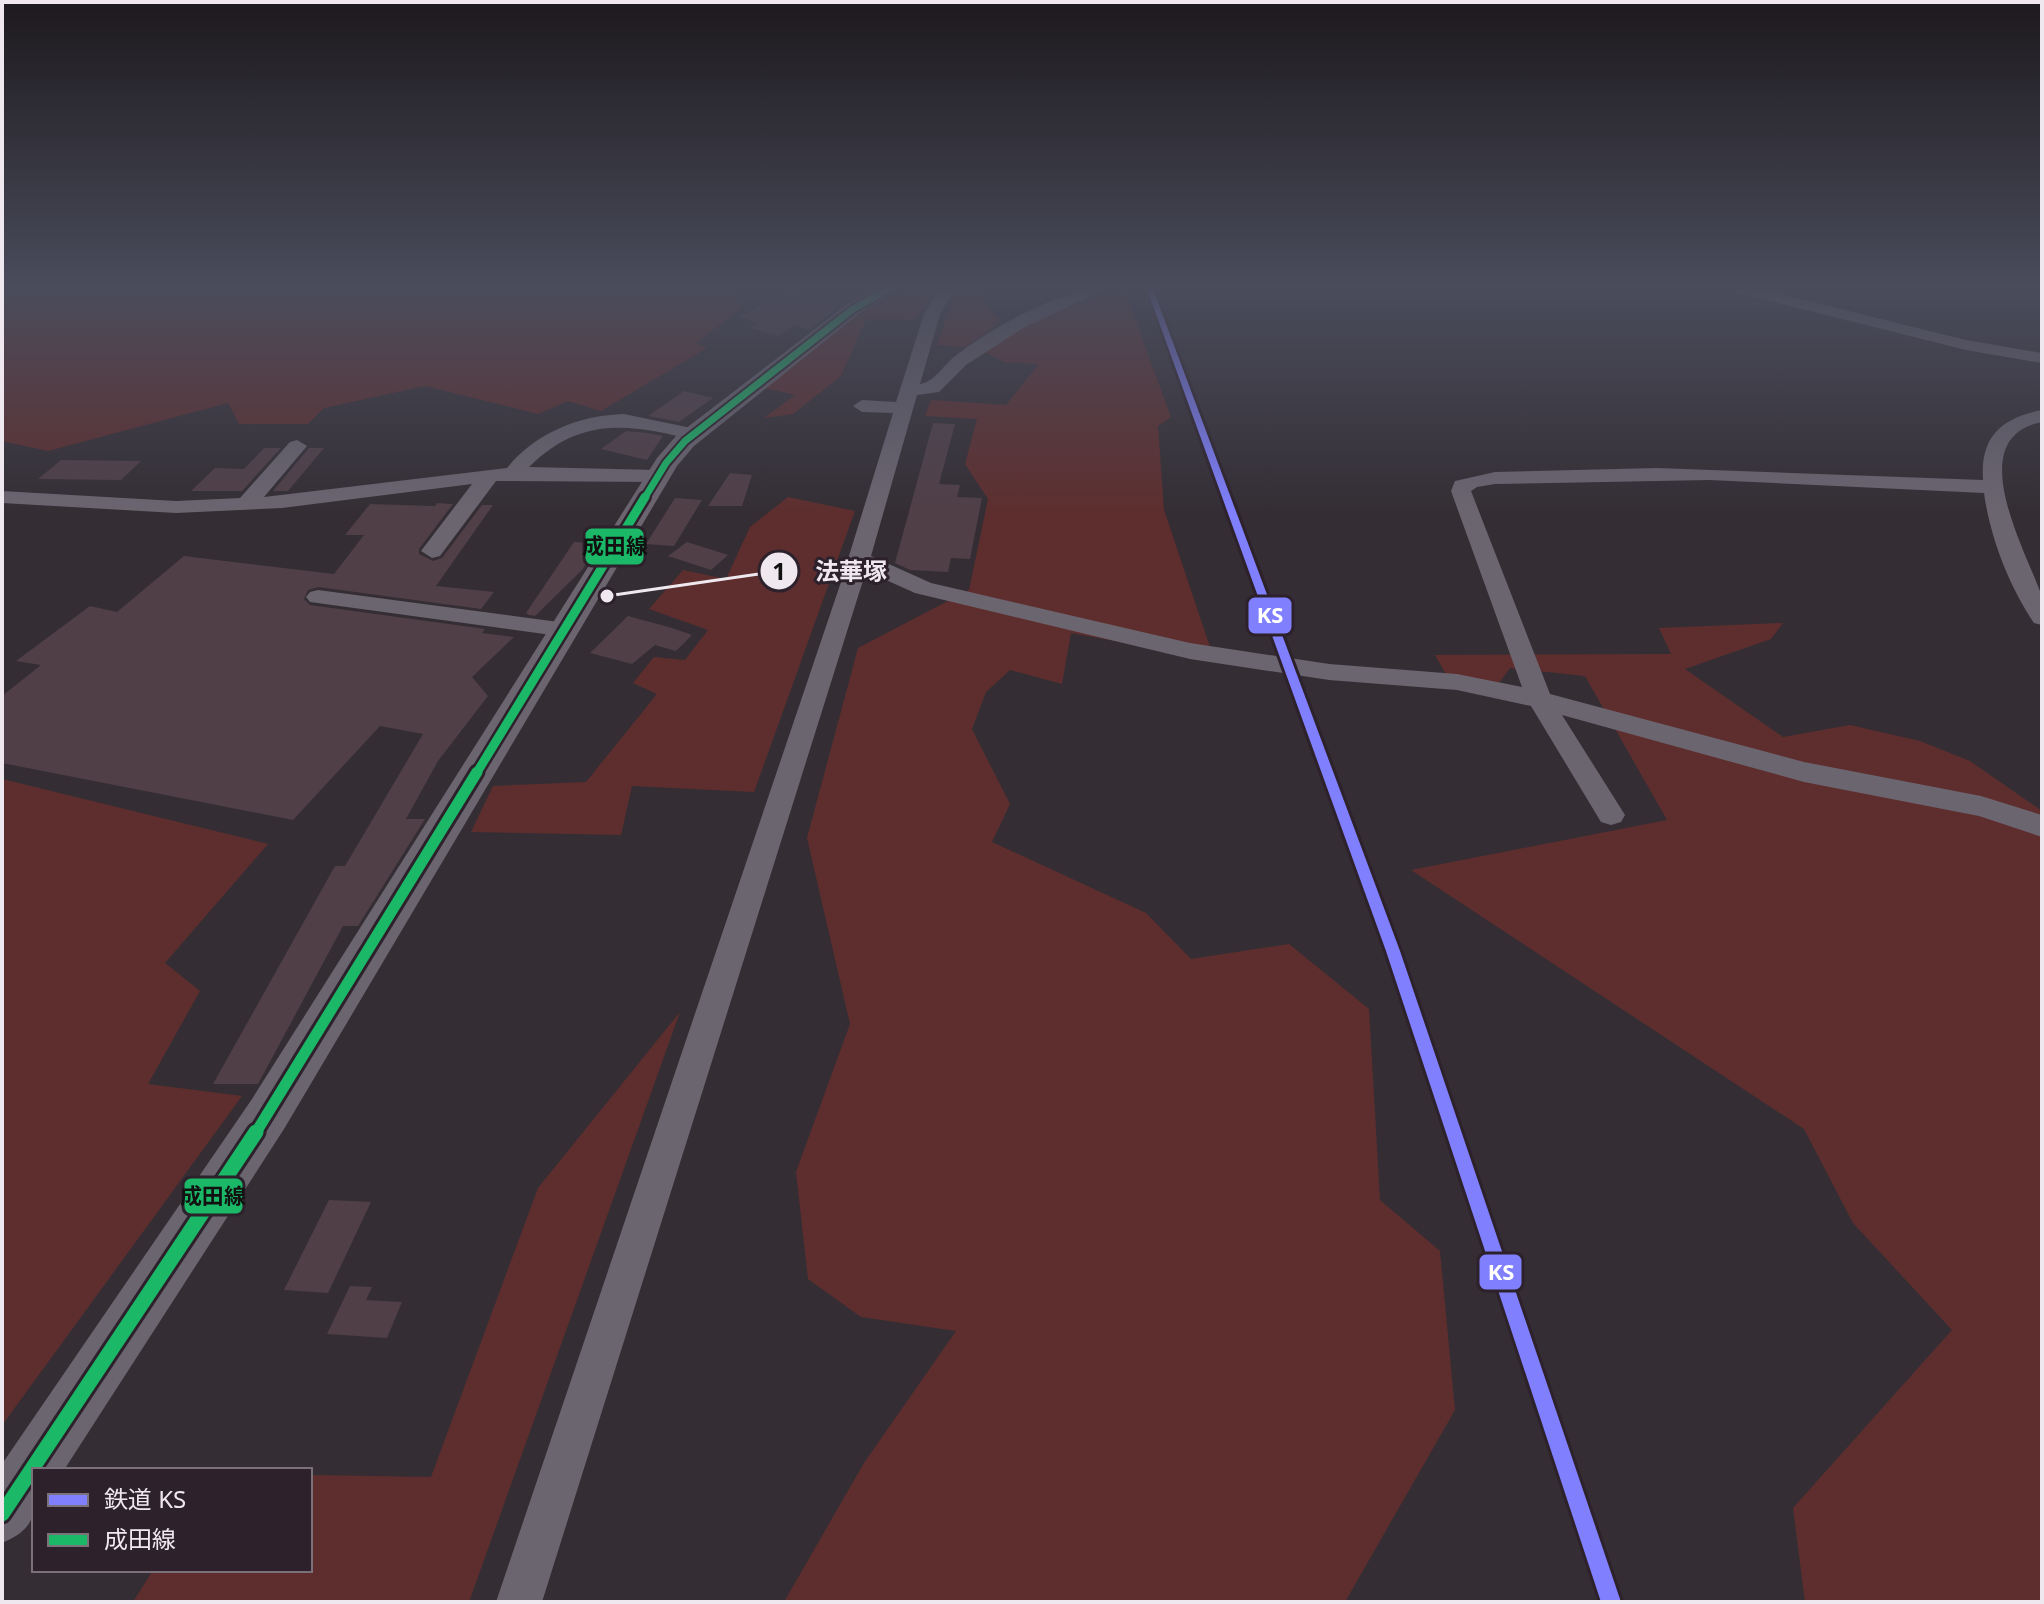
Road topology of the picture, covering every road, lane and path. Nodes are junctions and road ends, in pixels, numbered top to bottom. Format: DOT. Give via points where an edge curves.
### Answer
graph roads {
  1 [pos="783,364"];
  2 [pos="916,364"];
  3 [pos="957,364"];
  4 [pos="905,400"];
  5 [pos="862,406"];
  6 [pos="2042,416"];
  7 [pos="694,434"];
  8 [pos="297,446"];
  9 [pos="513,473"];
  10 [pos="490,475"];
  11 [pos="658,476"];
  12 [pos="1994,488"];
  13 [pos="2,497"];
  14 [pos="246,504"];
  15 [pos="432,551"];
  16 [pos="858,559"];
  17 [pos="318,597"];
  18 [pos="2042,618"];
  19 [pos="566,630"];
  20 [pos="1540,700"];
  21 [pos="1611,815"];
  22 [pos="2042,826"];
  23 [pos="33,1468"];
  24 [pos="32,1469"];
  25 [pos="2,1514"];
  26 [pos="519,1602"];
  1 -- 7 [label="main road"];
  2 -- 4 [label="street"];
  3 -- 4 [label="street" via="933,388"];
  4 -- 5 [label="street"];
  4 -- 16 [label="street"];
  6 -- 12 [label="street" via="2009,427 1997,442"];
  7 -- 9 [label="street" via="629,419 604,419 532,452"];
  7 -- 11 [label="main road"];
  8 -- 14 [label="street"];
  9 -- 10 [label="street"];
  9 -- 11 [label="street"];
  10 -- 14 [label="street"];
  10 -- 15 [label="street"];
  11 -- 19 [label="main road"];
  12 -- 18 [label="street" via="1999,519"];
  12 -- 20 [label="street" via="1708,475 1580,475 1462,485"];
  13 -- 14 [label="street" via="176,507"];
  16 -- 20 [label="street" via="923,588 1190,651 1329,672 1457,682"];
  16 -- 26 [label="street"];
  17 -- 19 [label="street"];
  19 -- 23 [label="main road" via="268,1114"];
  20 -- 21 [label="street"];
  20 -- 22 [label="street" via="1804,772 1981,806"];
  24 -- 25 [label="main road"];
}
